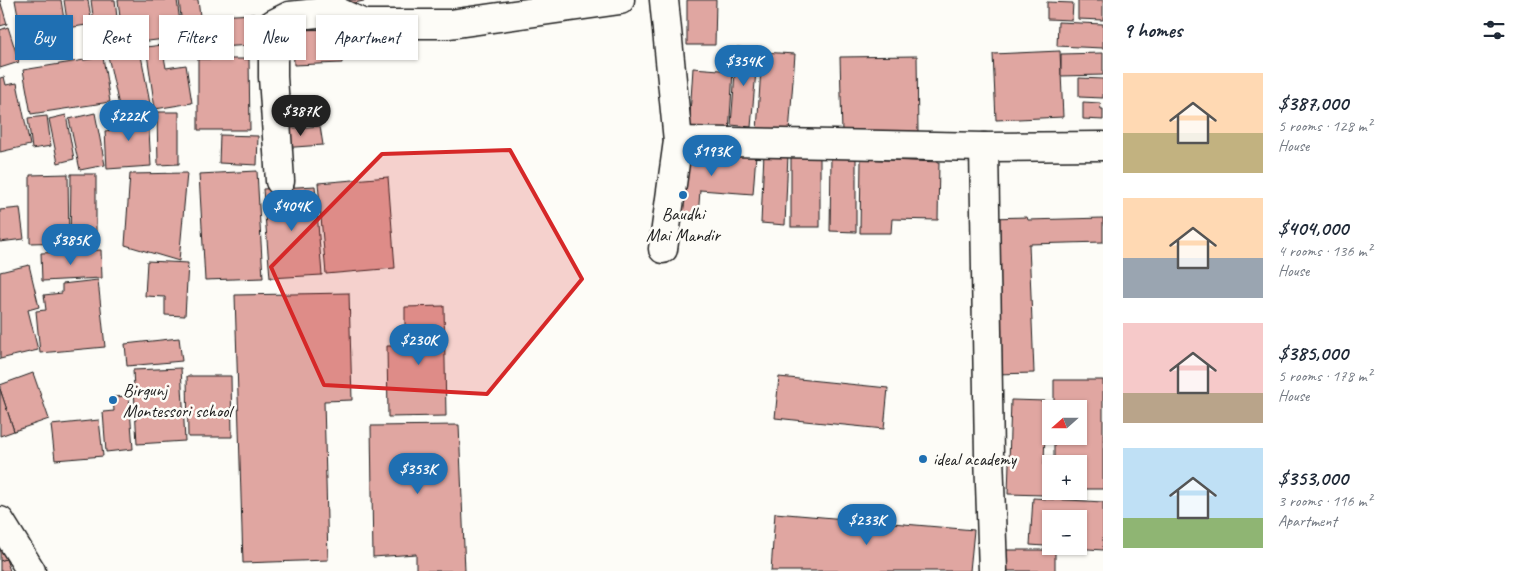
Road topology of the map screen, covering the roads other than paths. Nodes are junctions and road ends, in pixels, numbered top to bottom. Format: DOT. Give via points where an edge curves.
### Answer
graph roads {
  1 [pos="620,0"];
  2 [pos="664,0"];
  3 [pos="333,6"];
  4 [pos="678,141"];
  5 [pos="1103,146"];
  6 [pos="984,147"];
  7 [pos="280,180"];
  8 [pos="663,249"];
  9 [pos="0,521"];
  10 [pos="31,571"];
  11 [pos="993,571"];
  1 -- 3 [label="street" via="450,24 364,24"];
  2 -- 4 [label="street"];
  3 -- 7 [label="street" via="289,16 273,24"];
  4 -- 6 [label="street"];
  4 -- 8 [label="street"];
  5 -- 6 [label="street"];
  6 -- 11 [label="street" via="988,454"];
  9 -- 10 [label="street"];
}
